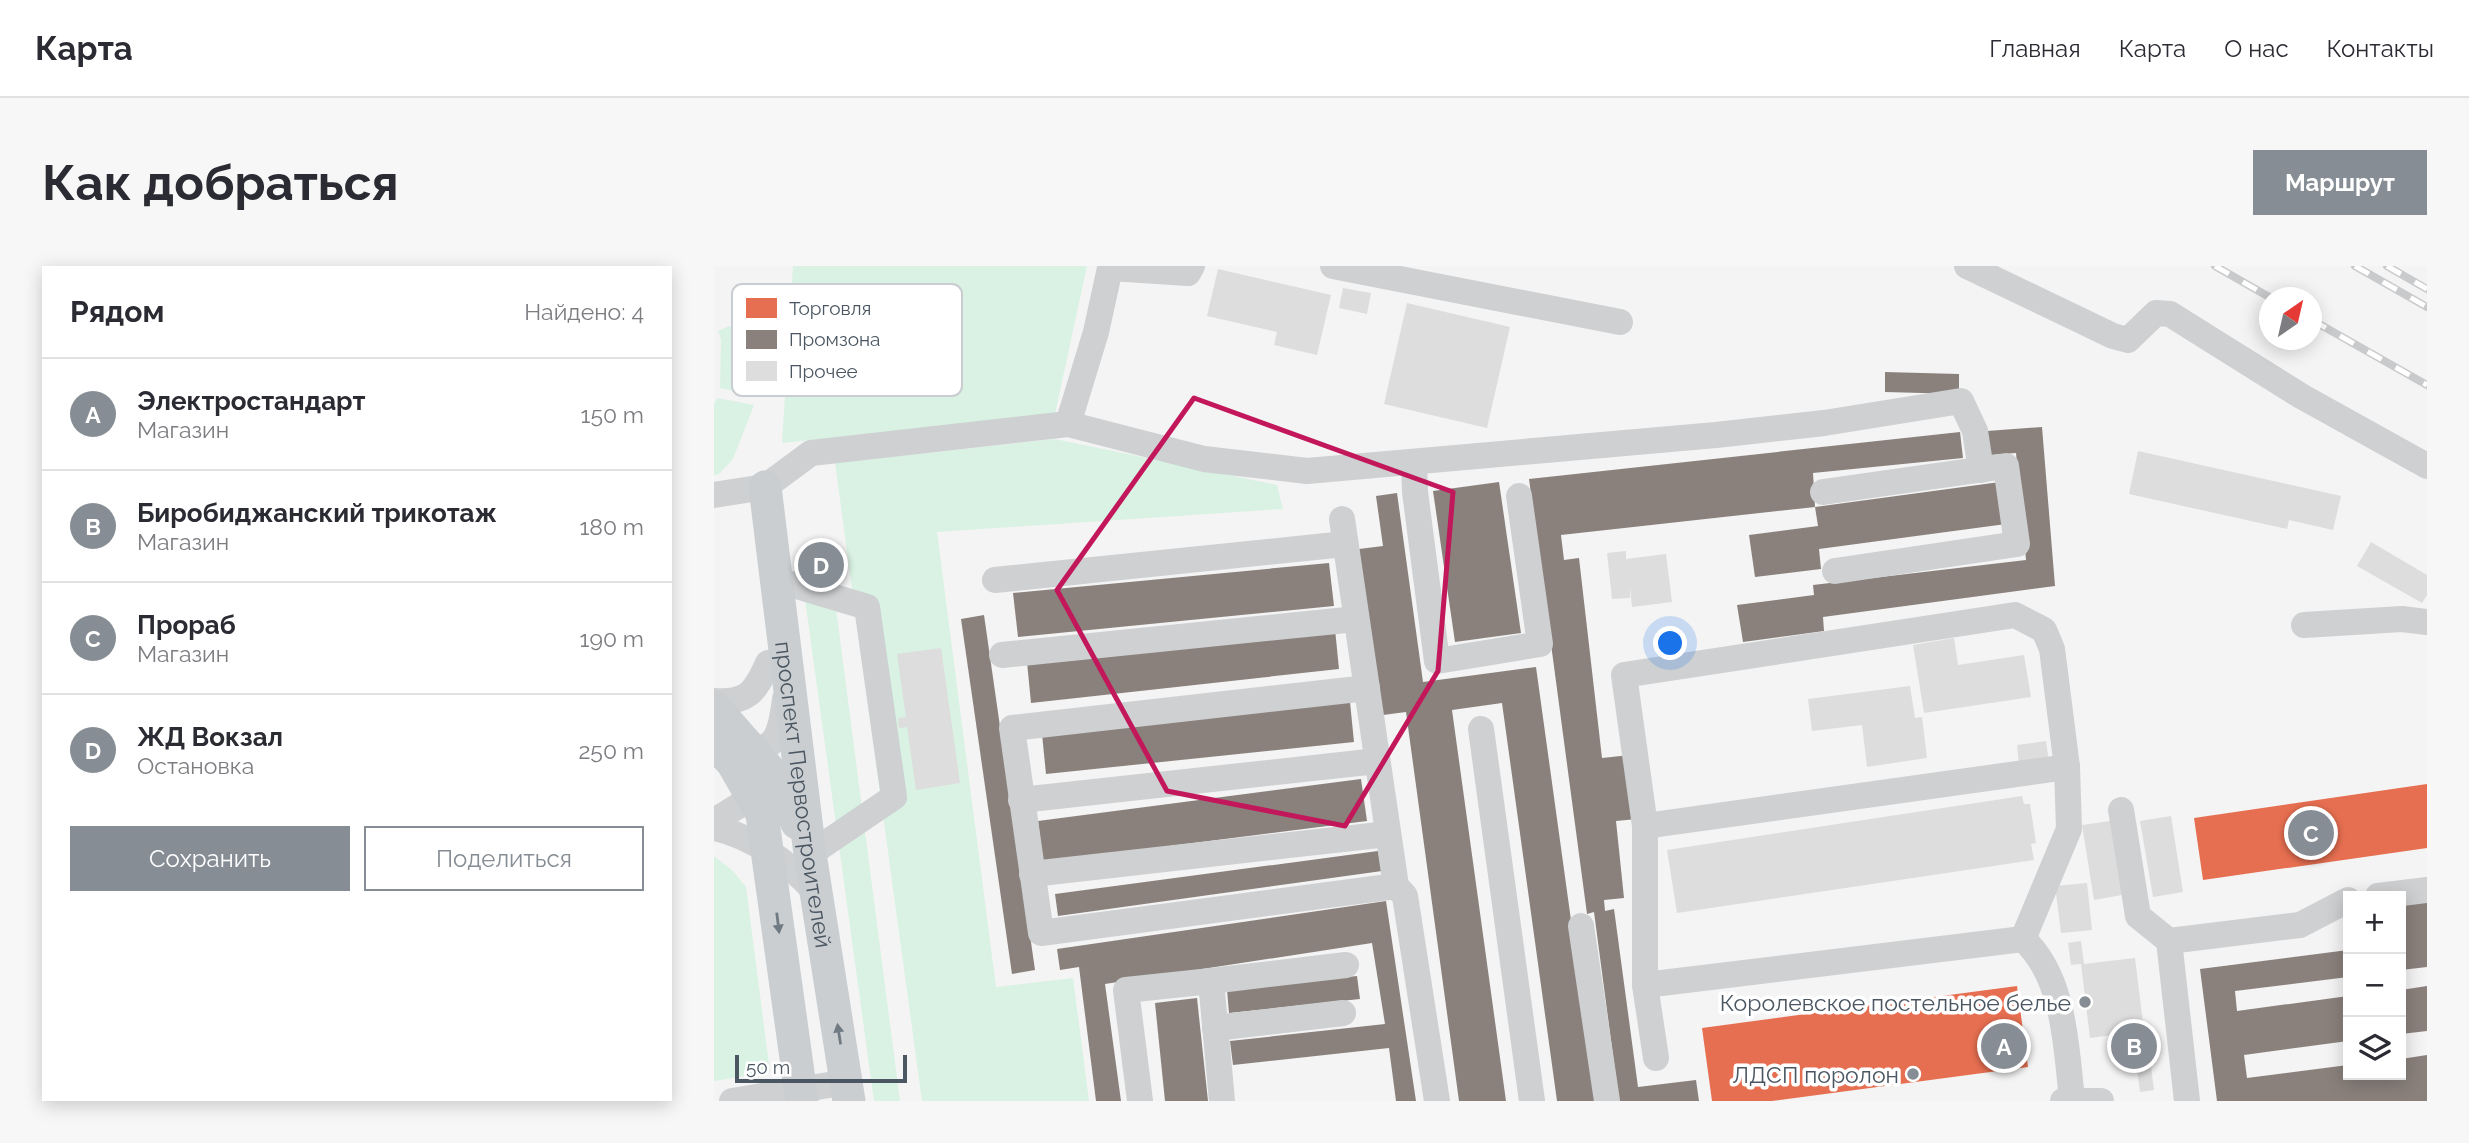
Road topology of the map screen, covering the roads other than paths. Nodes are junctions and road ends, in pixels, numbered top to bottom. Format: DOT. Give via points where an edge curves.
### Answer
graph roads {
  1 [pos="1192,266"];
  2 [pos="1333,266"];
  3 [pos="1967,266"];
  4 [pos="1620,322"];
  5 [pos="1069,424"];
  6 [pos="1414,462"];
  7 [pos="2427,466"];
  8 [pos="1981,470"];
  9 [pos="757,488"];
  10 [pos="1823,492"];
  11 [pos="714,495"];
  12 [pos="1519,496"];
  13 [pos="1835,571"];
  14 [pos="777,580"];
  15 [pos="995,580"];
  16 [pos="1356,619"];
  17 [pos="2427,622"];
  18 [pos="2304,625"];
  19 [pos="1002,655"];
  20 [pos="778,670"];
  21 [pos="1367,688"];
  22 [pos="714,701"];
  23 [pos="714,707"];
  24 [pos="1481,729"];
  25 [pos="714,734"];
  26 [pos="766,743"];
  27 [pos="714,744"];
  28 [pos="1377,761"];
  29 [pos="2067,767"];
  30 [pos="767,789"];
  31 [pos="1021,800"];
  32 [pos="2122,810"];
  33 [pos="714,821"];
  34 [pos="1645,826"];
  35 [pos="714,828"];
  36 [pos="1388,834"];
  37 [pos="810,854"];
  38 [pos="770,855"];
  39 [pos="1032,874"];
  40 [pos="1396,886"];
  41 [pos="2427,890"];
  42 [pos="816,893"];
  43 [pos="2406,893"];
  44 [pos="2343,903"];
  45 [pos="1581,926"];
  46 [pos="2023,939"];
  47 [pos="2169,941"];
  48 [pos="1346,965"];
  49 [pos="1210,982"];
  50 [pos="1644,985"];
  51 [pos="1343,1013"];
  52 [pos="1215,1028"];
  53 [pos="1656,1058"];
  54 [pos="848,1092"];
  55 [pos="801,1095"];
  56 [pos="2067,1100"];
  57 [pos="732,1101"];
  58 [pos="1140,1101"];
  59 [pos="1222,1101"];
  60 [pos="1437,1101"];
  61 [pos="1532,1101"];
  62 [pos="1607,1101"];
  63 [pos="2101,1101"];
  64 [pos="2187,1101"];
  1 -- 5 [label="street" via="1188,274 1110,268"];
  2 -- 4 [label="street"];
  3 -- 7 [label="street" via="2128,340 2156,313 2170,314 2301,396"];
  5 -- 6 [label="street" via="1204,459 1307,471"];
  5 -- 9 [label="street" via="811,453"];
  6 -- 8 [label="street" via="1824,423 1961,401 1975,431"];
  6 -- 12 [label="street" via="1437,661 1540,644"];
  8 -- 10 [label="street"];
  8 -- 13 [label="street" via="2006,466 2017,544"];
  9 -- 11 [label="street"];
  9 -- 14 [label="main road, проспект Первостроителей"];
  9 -- 20 [label="main road"];
  14 -- 20 [label="main road, проспект Первостроителей"];
  14 -- 37 [label="street" via="867,607 894,797"];
  15 -- 16 [label="street" via="1344,531"];
  16 -- 19 [label="street"];
  16 -- 21 [label="street"];
  17 -- 18 [label="street" via="2402,619"];
  20 -- 22 [label="street" via="746,697"];
  20 -- 26 [label="main road"];
  20 -- 37 [label="main road, проспект Первостроителей"];
  21 -- 28 [label="street"];
  21 -- 31 [label="street" via="1012,728"];
  23 -- 26 [label="main road"];
  24 -- 61 [label="street"];
  25 -- 26 [label="street"];
  26 -- 30 [label="main road"];
  27 -- 30 [label="main road"];
  28 -- 31 [label="street"];
  28 -- 36 [label="street"];
  29 -- 34 [label="street"];
  29 -- 34 [label="street" via="2052,649 2044,631 2015,615 1624,675"];
  29 -- 46 [label="street" via="2069,829"];
  30 -- 33 [label="street"];
  30 -- 37 [label="main road"];
  30 -- 38 [label="main road, проспект Первостроителей" via="762,814"];
  31 -- 39 [label="street"];
  32 -- 47 [label="street" via="2138,916"];
  34 -- 50 [label="street"];
  35 -- 38 [label="street" via="735,834"];
  36 -- 39 [label="street"];
  36 -- 40 [label="street"];
  37 -- 42 [label="main road, проспект Первостроителей"];
  38 -- 42 [label="street"];
  38 -- 55 [label="main road, проспект Первостроителей, one-way"];
  39 -- 40 [label="street" via="1041,933"];
  40 -- 60 [label="street" via="1405,896"];
  41 -- 43 [label="street"];
  54 -- 42 [label="main road, проспект Первостроителей, one-way"];
  44 -- 47 [label="street" via="2300,925"];
  45 -- 62 [label="street"];
  46 -- 50 [label="street"];
  46 -- 56 [label="street" via="2054,991 2064,1026"];
  47 -- 64 [label="street"];
  48 -- 49 [label="street"];
  49 -- 52 [label="street"];
  49 -- 58 [label="street" via="1126,990"];
  50 -- 53 [label="street"];
  51 -- 52 [label="street"];
  52 -- 59 [label="street"];
  54 -- 55 [label="street"];
  55 -- 57 [label="street"];
  56 -- 63 [label="street"];
}
